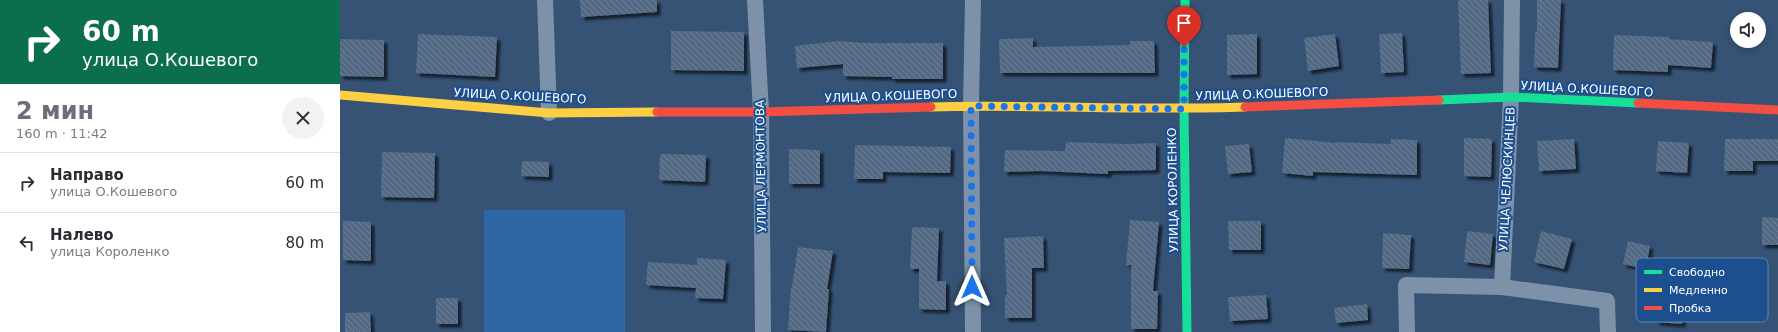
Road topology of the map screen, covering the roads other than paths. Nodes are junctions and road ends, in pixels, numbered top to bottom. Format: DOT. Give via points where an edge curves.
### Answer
graph roads {
  1 [pos="545,0"];
  2 [pos="754,0"];
  3 [pos="973,0"];
  4 [pos="1185,0"];
  5 [pos="1512,0"];
  6 [pos="340,95"];
  7 [pos="1511,97"];
  8 [pos="971,106"];
  9 [pos="1184,109"];
  10 [pos="1778,110"];
  11 [pos="761,112"];
  12 [pos="549,113"];
  13 [pos="1502,287"];
  14 [pos="764,332"];
  15 [pos="973,332"];
  16 [pos="1187,332"];
  17 [pos="1406,332"];
  18 [pos="1608,332"];
  1 -- 12 [label="street"];
  2 -- 11 [label="street, УЛИЦА ЛЕРМОНТОВА"];
  3 -- 8 [label="street"];
  4 -- 9 [label="street, УЛИЦА КОРОЛЕНКО"];
  5 -- 7 [label="street, УЛИЦА ЧЕЛЮСКИНЦЕВ"];
  6 -- 12 [label="street, УЛИЦА О.КОШЕВОГО"];
  7 -- 9 [label="street, УЛИЦА О.КОШЕВОГО"];
  7 -- 10 [label="street, УЛИЦА О.КОШЕВОГО"];
  7 -- 13 [label="street, УЛИЦА ЧЕЛЮСКИНЦЕВ"];
  8 -- 9 [label="street, УЛИЦА О.КОШЕВОГО"];
  8 -- 11 [label="street, УЛИЦА О.КОШЕВОГО"];
  8 -- 15 [label="street"];
  9 -- 16 [label="street, УЛИЦА КОРОЛЕНКО"];
  11 -- 12 [label="street, УЛИЦА О.КОШЕВОГО"];
  11 -- 14 [label="street, УЛИЦА ЛЕРМОНТОВА"];
  13 -- 17 [label="street" via="1406,285"];
  13 -- 18 [label="street" via="1607,300"];
}
